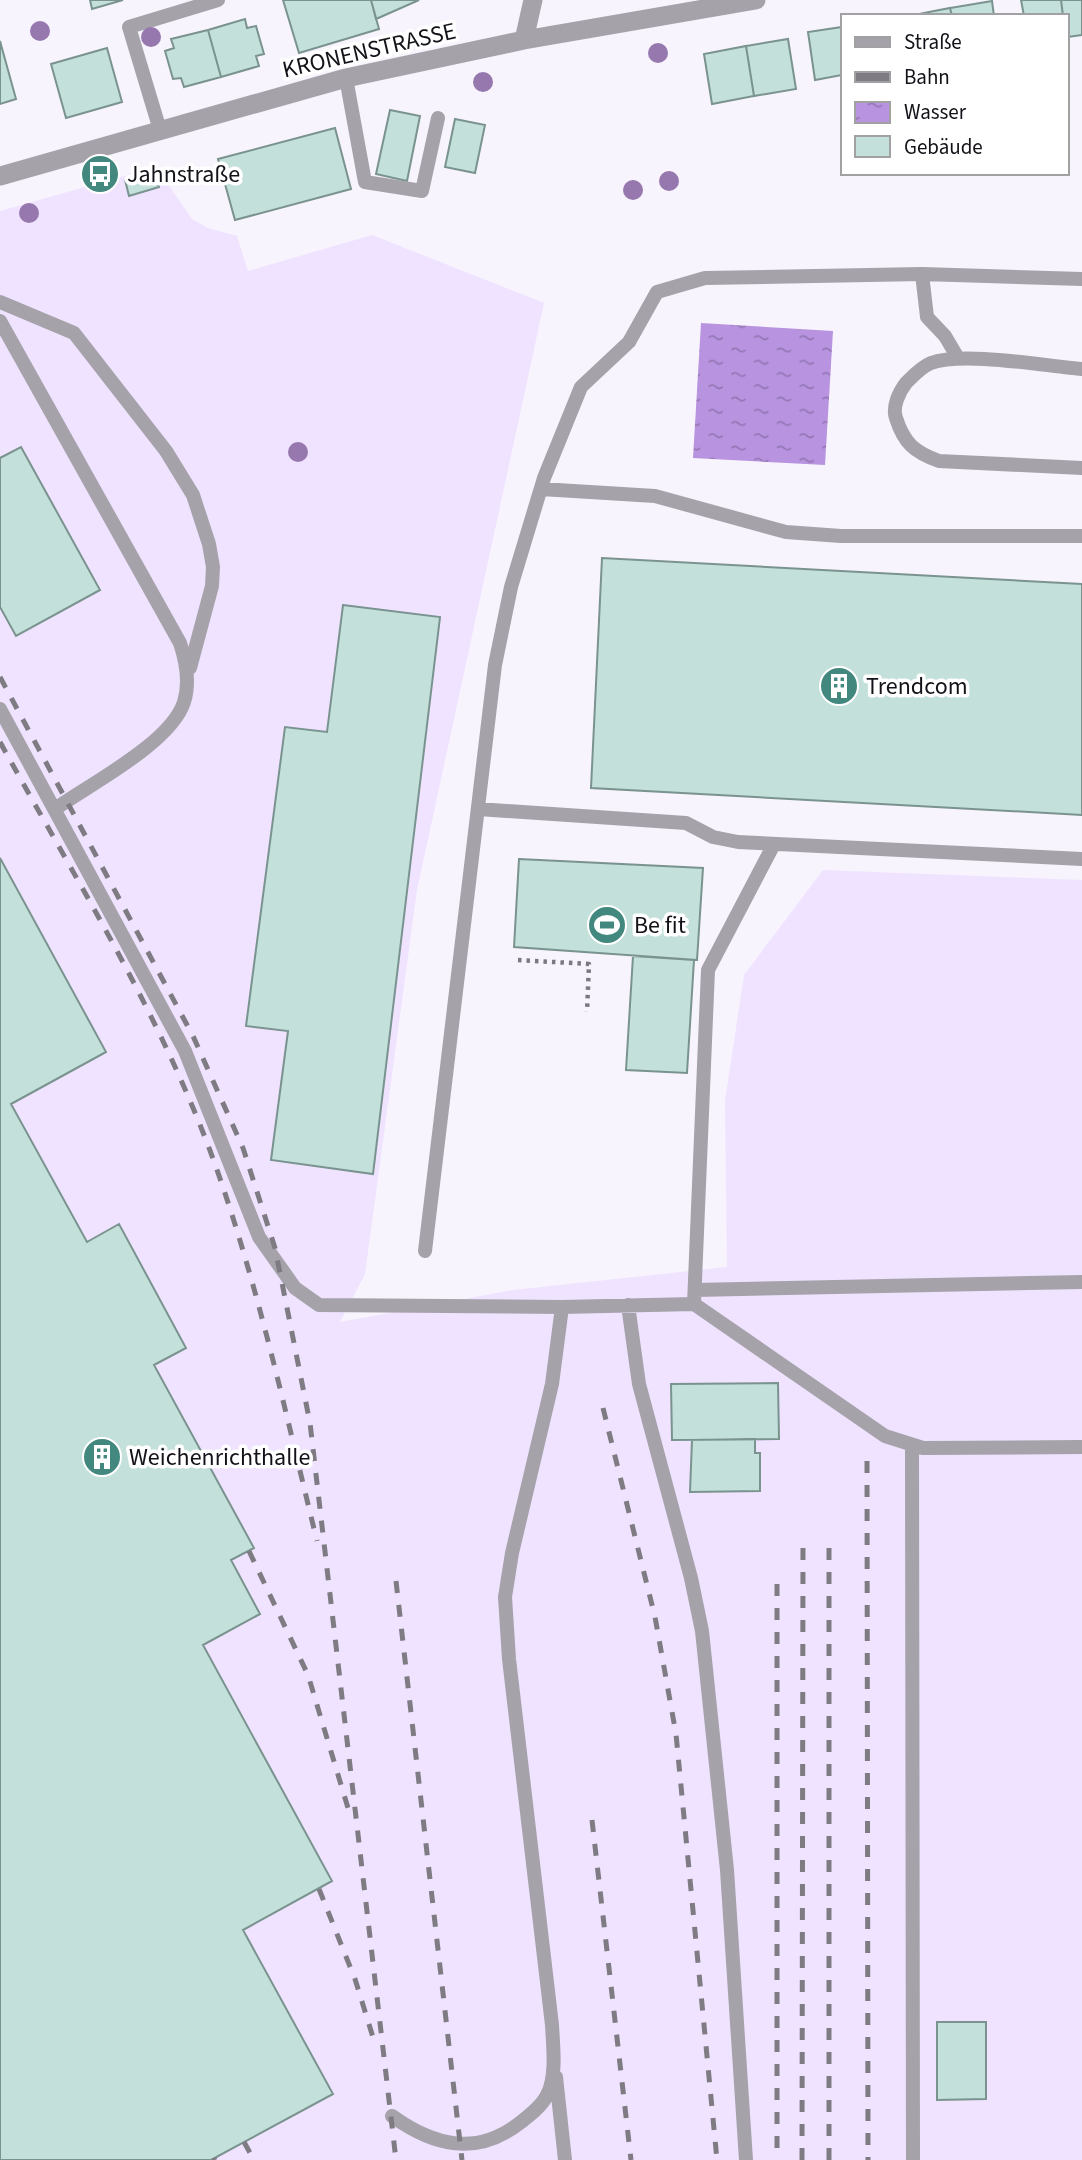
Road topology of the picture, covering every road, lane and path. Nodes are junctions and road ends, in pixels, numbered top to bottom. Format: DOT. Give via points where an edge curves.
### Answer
graph roads {
  1 [pos="218,0"];
  2 [pos="533,0"];
  3 [pos="757,0"];
  4 [pos="524,40"];
  5 [pos="346,78"];
  6 [pos="438,118"];
  7 [pos="160,130"];
  8 [pos="0,176"];
  9 [pos="922,274"];
  10 [pos="1082,279"];
  11 [pos="0,302"];
  12 [pos="0,321"];
  13 [pos="958,358"];
  14 [pos="1082,369"];
  15 [pos="1082,468"];
  16 [pos="541,489"];
  17 [pos="1082,536"];
  18 [pos="187,687"];
  19 [pos="0,709"];
  20 [pos="55,808"];
  21 [pos="478,809"];
  22 [pos="774,844"];
  23 [pos="1082,859"];
  24 [pos="518,960"];
  25 [pos="587,1012"];
  26 [pos="425,1251"];
  27 [pos="1082,1282"];
  28 [pos="694,1297"];
  29 [pos="628,1305"];
  30 [pos="562,1307"];
  31 [pos="912,1446"];
  32 [pos="1082,1447"];
  33 [pos="553,2048"];
  34 [pos="392,2116"];
  35 [pos="565,2160"];
  36 [pos="746,2160"];
  37 [pos="912,2160"];
  1 -- 7 [label="lane" via="129,27"];
  2 -- 4 [label="street"];
  3 -- 4 [label="street, KRONENSTRASSE"];
  4 -- 5 [label="street, KRONENSTRASSE"];
  5 -- 6 [label="lane" via="365,182 422,191"];
  5 -- 7 [label="street, KRONENSTRASSE"];
  7 -- 8 [label="street, KRONENSTRASSE"];
  9 -- 10 [label="lane"];
  9 -- 13 [label="lane" via="927,317"];
  9 -- 16 [label="lane" via="705,278 657,292 629,341 581,387"];
  11 -- 18 [label="lane" via="74,333 166,451 194,495 213,567"];
  12 -- 18 [label="lane" via="180,643"];
  13 -- 14 [label="lane"];
  13 -- 15 [label="lane" via="931,363 900,391 894,413 903,440 919,454 939,461"];
  16 -- 17 [label="lane" via="655,496 786,532"];
  16 -- 21 [label="lane" via="511,587 495,665"];
  18 -- 20 [label="lane" via="184,704 173,722"];
  19 -- 20 [label="lane"];
  20 -- 30 [label="lane" via="185,1051 259,1237 295,1288 319,1305"];
  21 -- 22 [label="lane" via="686,823 713,837"];
  21 -- 26 [label="lane"];
  22 -- 23 [label="lane"];
  22 -- 28 [label="lane" via="708,970"];
  24 -- 25 [label="path" via="589,964"];
  27 -- 28 [label="lane"];
  28 -- 29 [label="lane"];
  28 -- 31 [label="lane" via="863,1423"];
  29 -- 30 [label="lane"];
  29 -- 36 [label="lane" via="639,1384 702,1631 727,1870"];
  30 -- 33 [label="lane" via="552,1384 505,1597"];
  31 -- 32 [label="lane"];
  31 -- 37 [label="lane"];
  33 -- 34 [label="lane" via="547,2095 517,2125 489,2141 460,2146 438,2141"];
  33 -- 35 [label="lane"];
}
